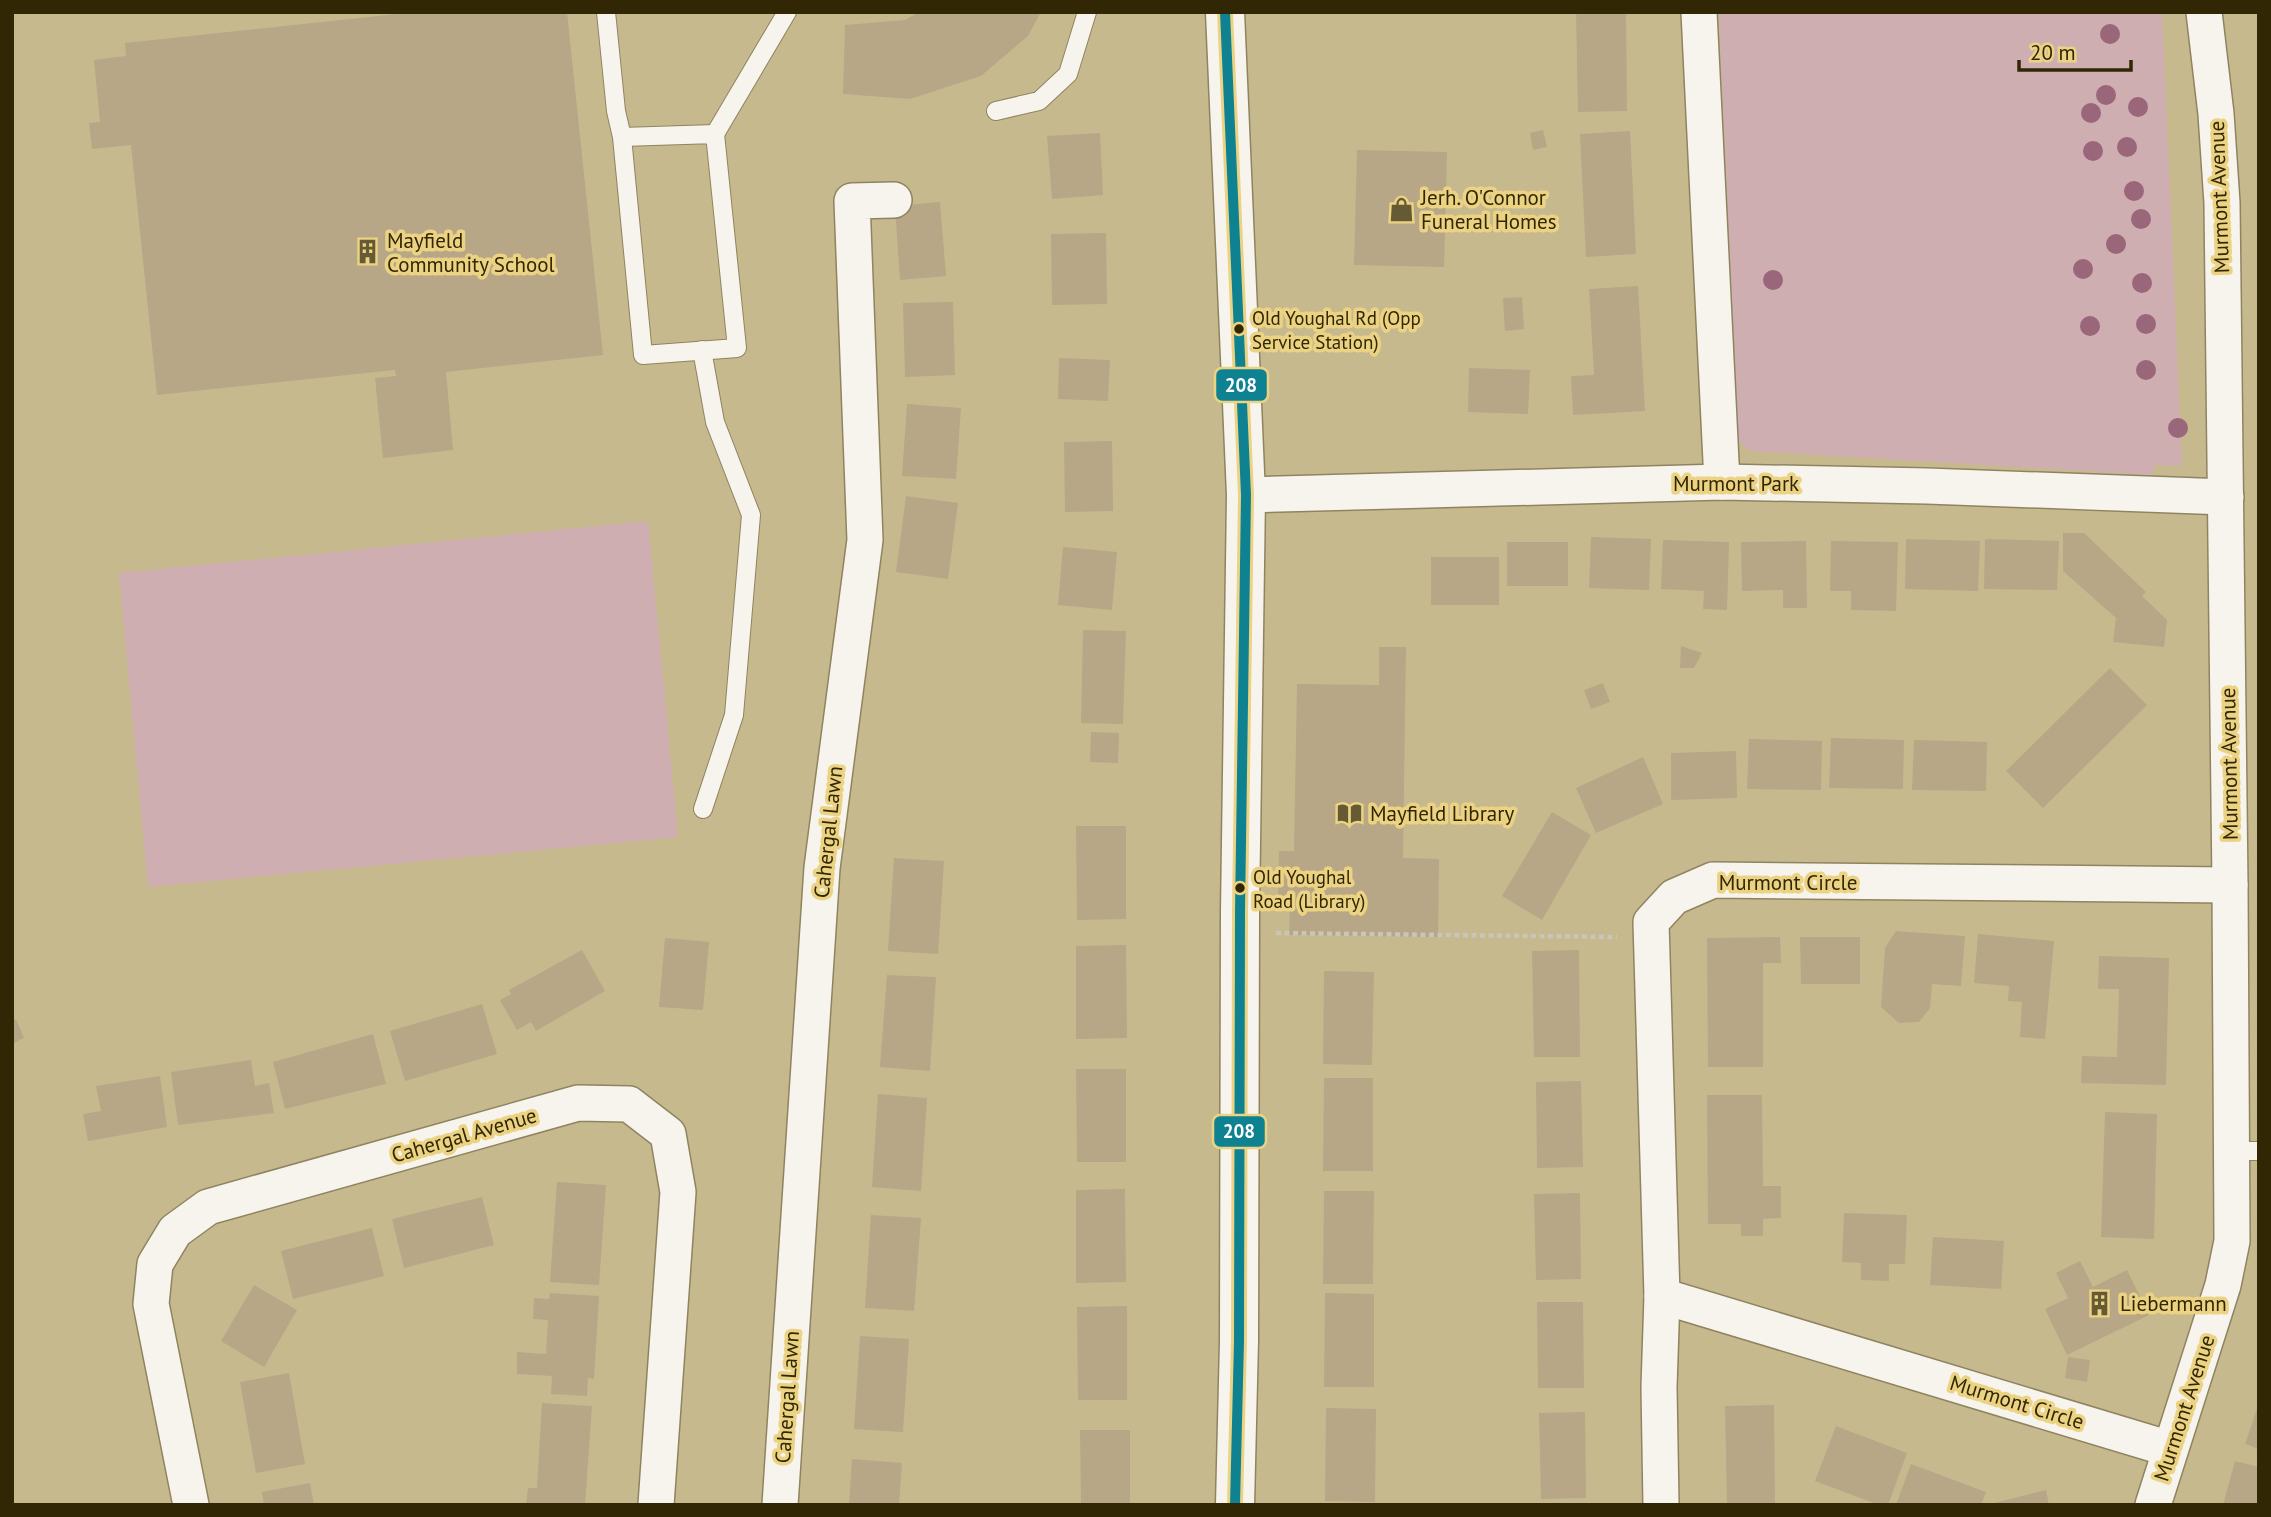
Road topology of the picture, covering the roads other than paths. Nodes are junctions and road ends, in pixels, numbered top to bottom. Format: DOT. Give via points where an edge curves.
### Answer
graph roads {
  1 [pos="606,12"];
  2 [pos="787,12"];
  3 [pos="1087,12"];
  4 [pos="1225,12"];
  5 [pos="1699,12"];
  6 [pos="2204,12"];
  7 [pos="996,111"];
  8 [pos="715,134"];
  9 [pos="622,137"];
  10 [pos="894,200"];
  11 [pos="702,350"];
  12 [pos="1722,482"];
  13 [pos="1246,495"];
  14 [pos="2226,497"];
  15 [pos="703,808"];
  16 [pos="2230,885"];
  17 [pos="2245,1151"];
  18 [pos="1662,1296"];
  19 [pos="2170,1449"];
  20 [pos="191,1505"];
  21 [pos="656,1505"];
  22 [pos="780,1505"];
  23 [pos="1235,1505"];
  24 [pos="1661,1505"];
  25 [pos="2153,1505"];
  1 -- 9 [label="lane"];
  2 -- 8 [label="lane"];
  3 -- 7 [label="lane" via="1068,74 1039,101"];
  4 -- 13 [label="street"];
  5 -- 12 [label="street"];
  6 -- 14 [label="street, Murmont Avenue" via="2222,203"];
  8 -- 9 [label="lane"];
  8 -- 11 [label="lane" via="737,348"];
  9 -- 11 [label="lane" via="643,355"];
  10 -- 22 [label="street, Cahergal Lawn" via="852,201 865,540 822,868"];
  11 -- 15 [label="lane" via="715,422 751,515 734,715"];
  12 -- 13 [label="street, Murmont Park"];
  12 -- 14 [label="street, Murmont Park"];
  13 -- 23 [label="street"];
  14 -- 16 [label="street, Murmont Avenue"];
  16 -- 17 [label="street, Murmont Avenue"];
  16 -- 18 [label="street, Murmont Circle" via="1713,880 1674,897 1651,922"];
  17 -- 19 [label="street, Murmont Avenue" via="2223,1285"];
  18 -- 19 [label="street, Murmont Circle"];
  18 -- 24 [label="street, Murmont Circle"];
  19 -- 25 [label="street, Murmont Avenue"];
  20 -- 21 [label="street, Cahergal Avenue" via="151,1304 155,1264 175,1231 208,1207 578,1103 629,1104 668,1134 678,1192"];
}
